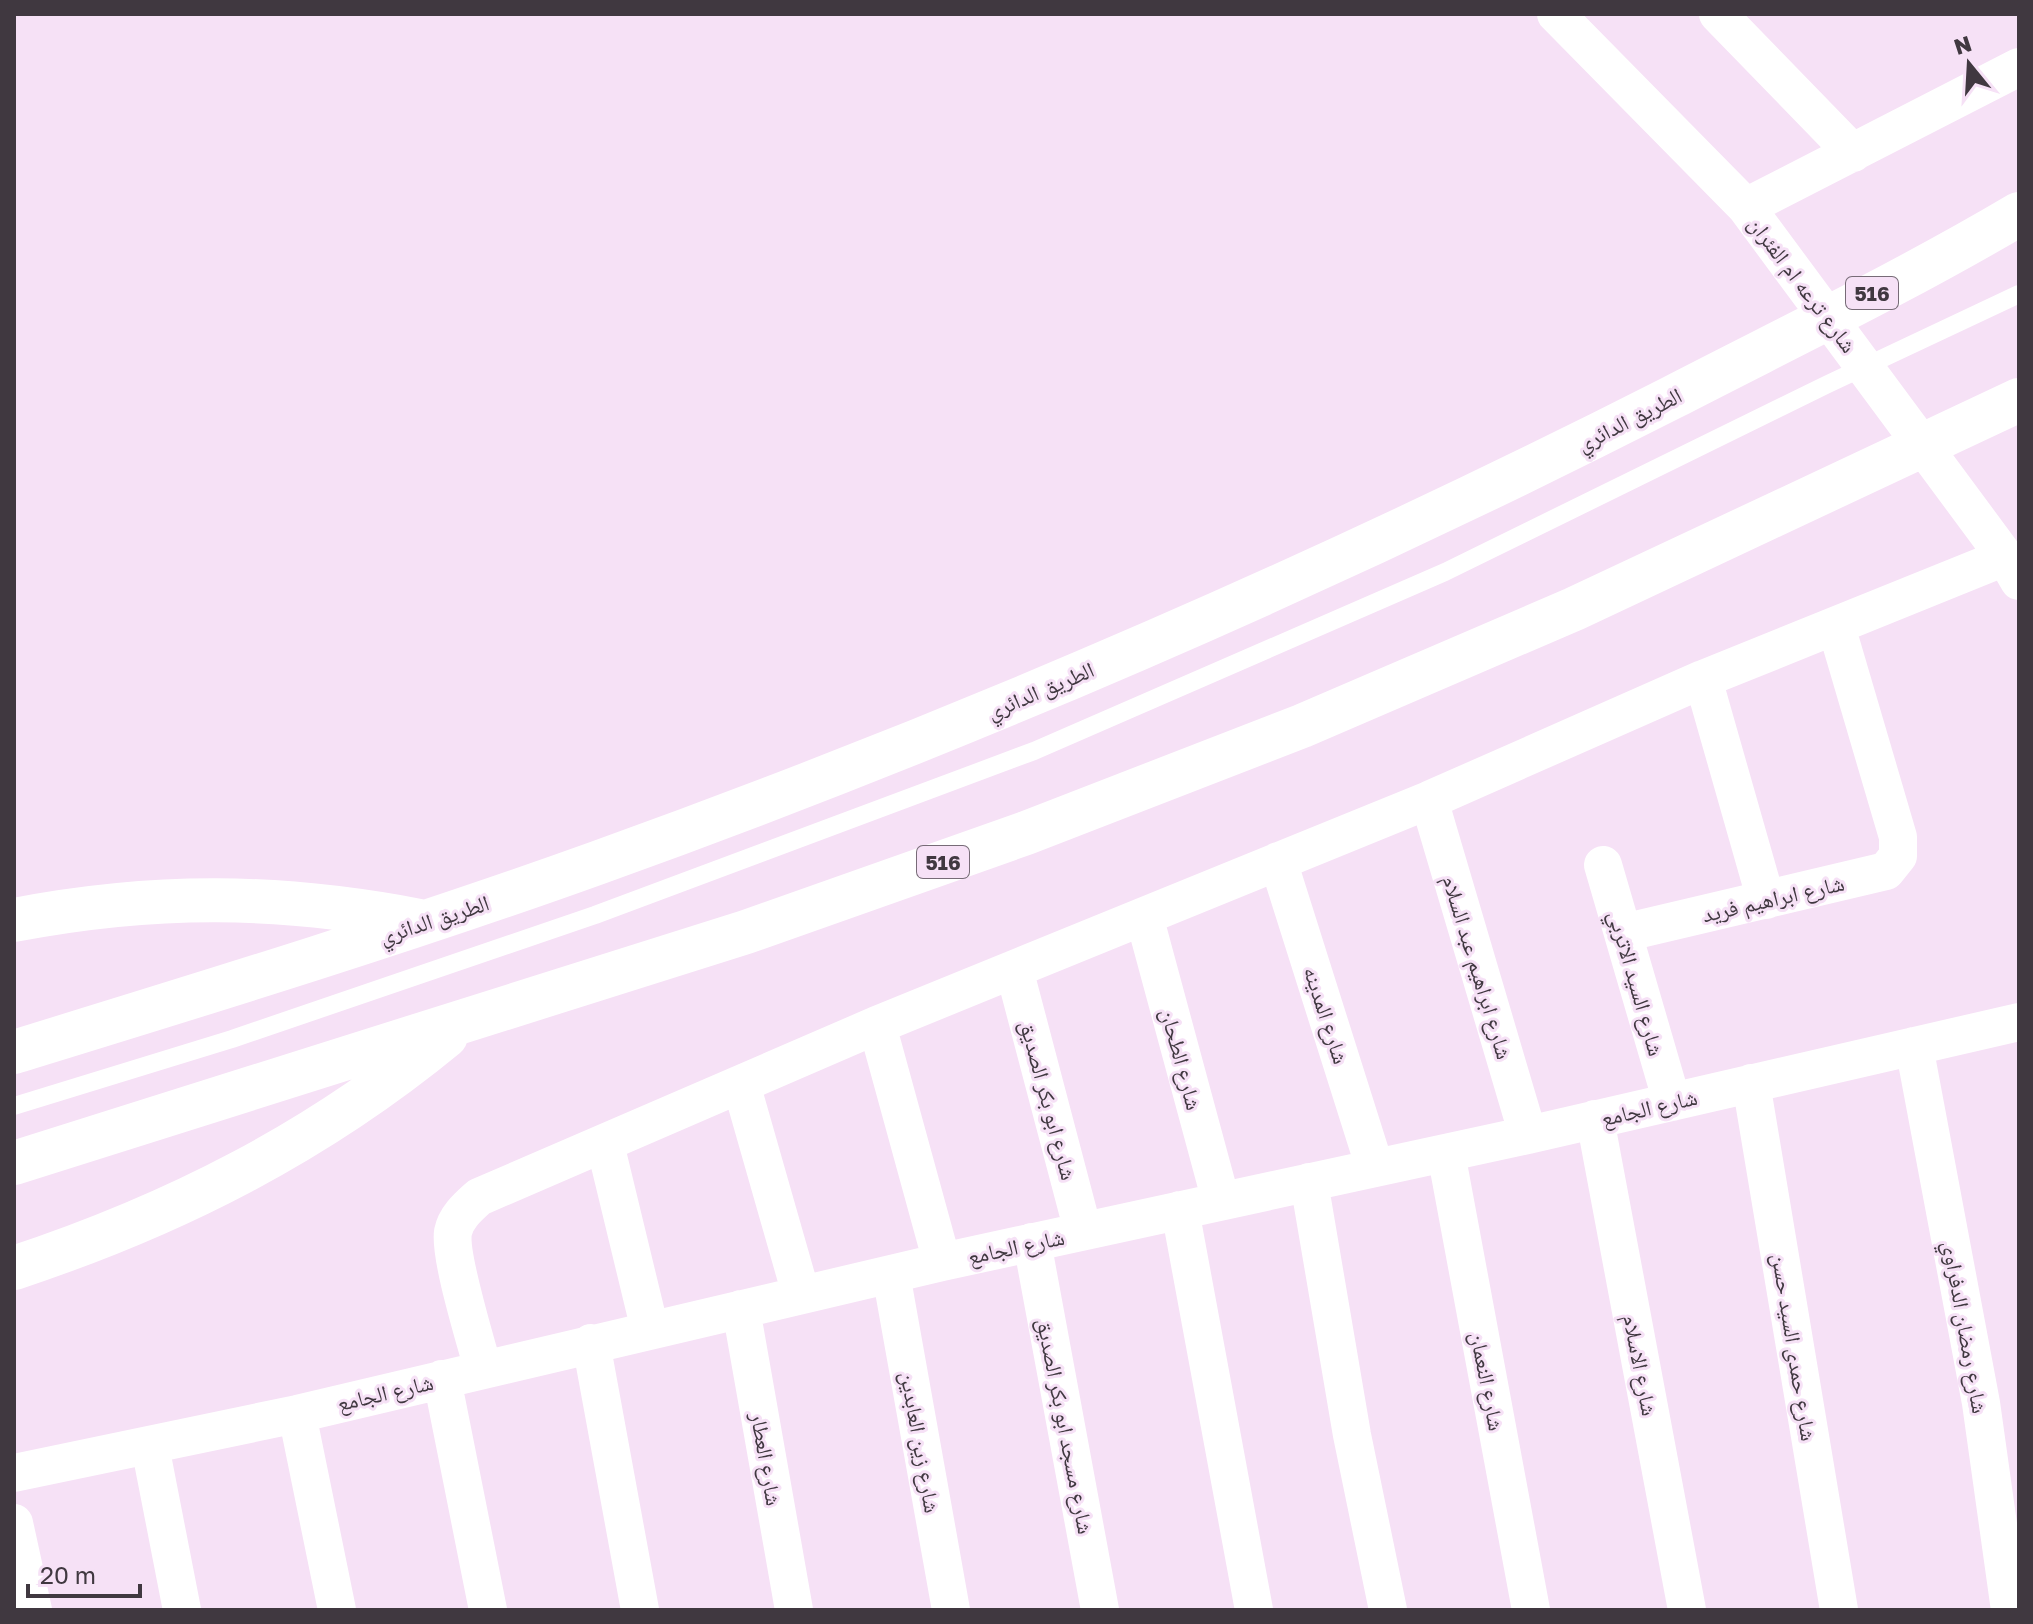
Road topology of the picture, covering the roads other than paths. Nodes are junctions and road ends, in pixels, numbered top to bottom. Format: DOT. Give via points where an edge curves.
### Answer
graph roads {
  1 [pos="1556,14"];
  2 [pos="1718,14"];
  3 [pos="2019,67"];
  4 [pos="1853,153"];
  5 [pos="1746,207"];
  6 [pos="2019,214"];
  7 [pos="2019,294"];
  8 [pos="2019,400"];
  9 [pos="2012,569"];
  10 [pos="1836,626"];
  11 [pos="1703,679"];
  12 [pos="1429,800"];
  13 [pos="1278,861"];
  14 [pos="1603,865"];
  15 [pos="1766,900"];
  16 [pos="1144,916"];
  17 [pos="14,920"];
  18 [pos="426,923"];
  19 [pos="1623,933"];
  20 [pos="1014,969"];
  21 [pos="464,1021"];
  22 [pos="2019,1022"];
  23 [pos="877,1025"];
  24 [pos="1914,1046"];
  25 [pos="14,1052"];
  26 [pos="1751,1083"];
  27 [pos="741,1084"];
  28 [pos="1672,1102"];
  29 [pos="14,1106"];
  30 [pos="1595,1119"];
  31 [pos="1528,1135"];
  32 [pos="605,1144"];
  33 [pos="1446,1153"];
  34 [pos="14,1163"];
  35 [pos="1375,1168"];
  36 [pos="1309,1182"];
  37 [pos="1221,1201"];
  38 [pos="1180,1210"];
  39 [pos="1083,1231"];
  40 [pos="1032,1242"];
  41 [pos="942,1262"];
  42 [pos="14,1268"];
  43 [pos="891,1274"];
  44 [pos="801,1294"];
  45 [pos="741,1309"];
  46 [pos="650,1330"];
  47 [pos="591,1343"];
  48 [pos="483,1369"];
  49 [pos="442,1379"];
  50 [pos="297,1414"];
  51 [pos="150,1446"];
  52 [pos="14,1473"];
  53 [pos="14,1523"];
  54 [pos="33,1610"];
  55 [pos="182,1610"];
  56 [pos="337,1610"];
  57 [pos="488,1610"];
  58 [pos="640,1610"];
  59 [pos="794,1610"];
  60 [pos="951,1610"];
  61 [pos="1100,1610"];
  62 [pos="1254,1610"];
  63 [pos="1388,1610"];
  64 [pos="1531,1610"];
  65 [pos="1687,1610"];
  66 [pos="1839,1610"];
  67 [pos="2010,1610"];
  1 -- 5 [label="street, شارع ترعه ام الفئران"];
  2 -- 4 [label="street"];
  3 -- 4 [label="street"];
  4 -- 5 [label="street"];
  5 -- 9 [label="street, شارع ترعه ام الفئران"];
  6 -- 18 [label="highway, الطريق الدائري / 516" via="1763,351 1272,590 768,800"];
  7 -- 29 [label="lane" via="1445,572 1034,751 595,915 232,1039"];
  8 -- 21 [label="highway, 516" via="1574,609 1273,737 1026,833 746,932"];
  9 -- 10 [label="street"];
  10 -- 11 [label="street"];
  10 -- 15 [label="street, شارع ابراهيم فريد" via="1898,837 1898,856 1886,871"];
  11 -- 12 [label="street"];
  11 -- 15 [label="street"];
  12 -- 13 [label="street"];
  12 -- 31 [label="street, شارع ابراهيم عبد السلام"];
  13 -- 16 [label="street"];
  13 -- 35 [label="street, شارع المدينه"];
  14 -- 19 [label="street, شارع السيد الاتربي"];
  15 -- 19 [label="street, شارع ابراهيم فريد"];
  16 -- 20 [label="street"];
  16 -- 37 [label="street, شارع الطحان"];
  17 -- 18 [label="highway" via="74,908 204,898 322,904"];
  18 -- 25 [label="highway, الطريق الدائري / 516"];
  19 -- 28 [label="street, شارع السيد الاتربي"];
  20 -- 23 [label="street"];
  20 -- 39 [label="street, شارع ابو بكر الصديق"];
  21 -- 34 [label="highway, 516"];
  21 -- 42 [label="highway" via="350,1109 226,1182 101,1238"];
  22 -- 24 [label="street, شارع الجامع"];
  23 -- 27 [label="street"];
  23 -- 41 [label="street"];
  24 -- 26 [label="street, شارع الجامع"];
  24 -- 67 [label="street, شارع رمضان الدفراوي" via="1981,1403"];
  26 -- 28 [label="street, شارع الجامع"];
  26 -- 66 [label="street, شارع حمدى السيد حسن"];
  27 -- 32 [label="street"];
  27 -- 44 [label="street"];
  28 -- 30 [label="street, شارع الجامع"];
  30 -- 31 [label="street, شارع الجامع"];
  30 -- 65 [label="street, شارع الاسلام"];
  31 -- 33 [label="street, شارع الجامع"];
  32 -- 46 [label="street"];
  32 -- 48 [label="street" via="479,1197 463,1212 453,1232 454,1254"];
  33 -- 35 [label="street, شارع الجامع"];
  33 -- 64 [label="street, شارع النعمان"];
  35 -- 36 [label="street, شارع الجامع"];
  36 -- 37 [label="street, شارع الجامع"];
  36 -- 63 [label="street"];
  37 -- 38 [label="street, شارع الجامع"];
  38 -- 39 [label="street, شارع الجامع"];
  38 -- 62 [label="street"];
  39 -- 40 [label="street, شارع الجامع"];
  40 -- 41 [label="street, شارع الجامع"];
  40 -- 61 [label="street, شارع مسجد ابو بكر الصديق"];
  41 -- 43 [label="street, شارع الجامع"];
  43 -- 44 [label="street, شارع الجامع"];
  43 -- 60 [label="street, شارع زين العابدين"];
  44 -- 45 [label="street, شارع الجامع"];
  45 -- 46 [label="street, شارع الجامع"];
  45 -- 59 [label="street, شارع العطار"];
  46 -- 47 [label="street, شارع الجامع"];
  47 -- 48 [label="street, شارع الجامع"];
  47 -- 58 [label="street"];
  48 -- 49 [label="street, شارع الجامع"];
  49 -- 50 [label="street, شارع الجامع"];
  49 -- 57 [label="street"];
  50 -- 51 [label="street, شارع الجامع"];
  50 -- 56 [label="street"];
  51 -- 52 [label="street, شارع الجامع"];
  51 -- 55 [label="street"];
  53 -- 54 [label="street"];
}
